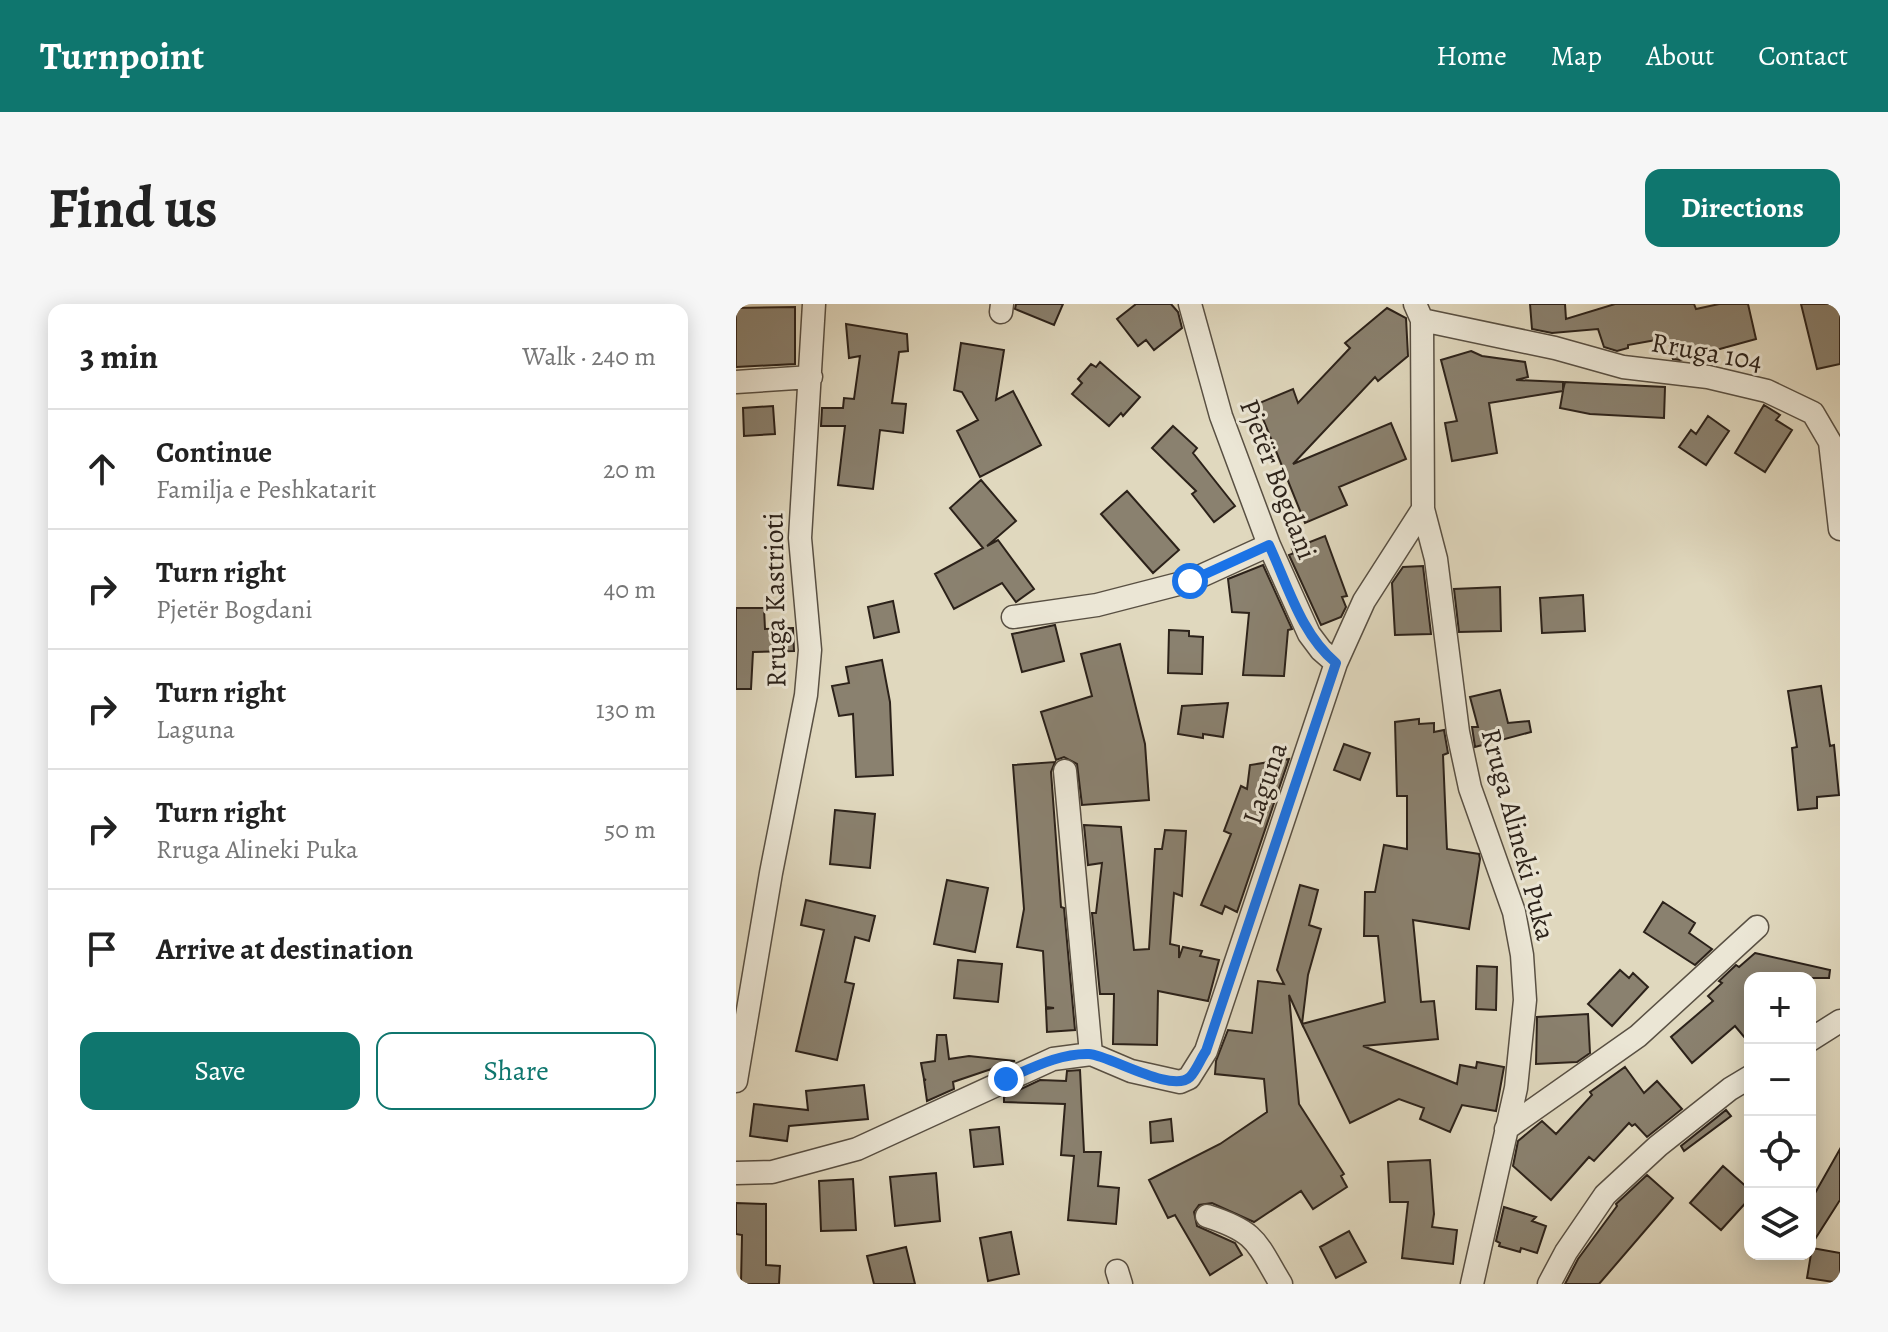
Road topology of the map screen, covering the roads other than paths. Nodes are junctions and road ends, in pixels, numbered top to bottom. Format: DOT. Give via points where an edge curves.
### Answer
graph roads {
  1 [pos="814,304"];
  2 [pos="1190,304"];
  3 [pos="1418,312"];
  4 [pos="811,377"];
  5 [pos="736,382"];
  6 [pos="1423,509"];
  7 [pos="1840,529"];
  8 [pos="1269,545"];
  9 [pos="1013,617"];
  10 [pos="1336,663"];
  11 [pos="1065,771"];
  12 [pos="1757,927"];
  13 [pos="1840,1021"];
  14 [pos="1816,1036"];
  15 [pos="1091,1054"];
  16 [pos="736,1081"];
  17 [pos="1744,1081"];
  18 [pos="1506,1129"];
  19 [pos="736,1173"];
  20 [pos="1207,1216"];
  21 [pos="1281,1284"];
  22 [pos="1472,1284"];
  23 [pos="1549,1284"];
  1 -- 4 [label="street, Rruga Kastrioti"];
  2 -- 8 [label="street, Pjetër Bogdani" via="1221,416"];
  3 -- 6 [label="street, Rruga Alineki Puka"];
  3 -- 7 [label="street, Rruga 104" via="1623,367 1708,377 1767,391 1813,413 1830,442"];
  4 -- 5 [label="street"];
  4 -- 16 [label="street, Rruga Kastrioti" via="800,538 810,650 806,695"];
  6 -- 10 [label="street, Laguna" via="1364,601"];
  6 -- 18 [label="street, Rruga Alineki Puka" via="1436,559 1470,788 1514,912 1522,955 1525,1000"];
  8 -- 9 [label="street" via="1190,581 1097,605"];
  8 -- 10 [label="street, Pjetër Bogdani" via="1309,634"];
  10 -- 15 [label="street, Laguna" via="1206,1051 1189,1078 1180,1082 1131,1071"];
  11 -- 15 [label="street"];
  12 -- 18 [label="street" via="1638,1036"];
  13 -- 14 [label="street"];
  15 -- 19 [label="street" via="1053,1059 857,1149 772,1172"];
  17 -- 23 [label="street" via="1658,1146 1605,1195"];
  18 -- 22 [label="street, Rruga Alineki Puka"];
  20 -- 21 [label="street" via="1245,1231"];
}
